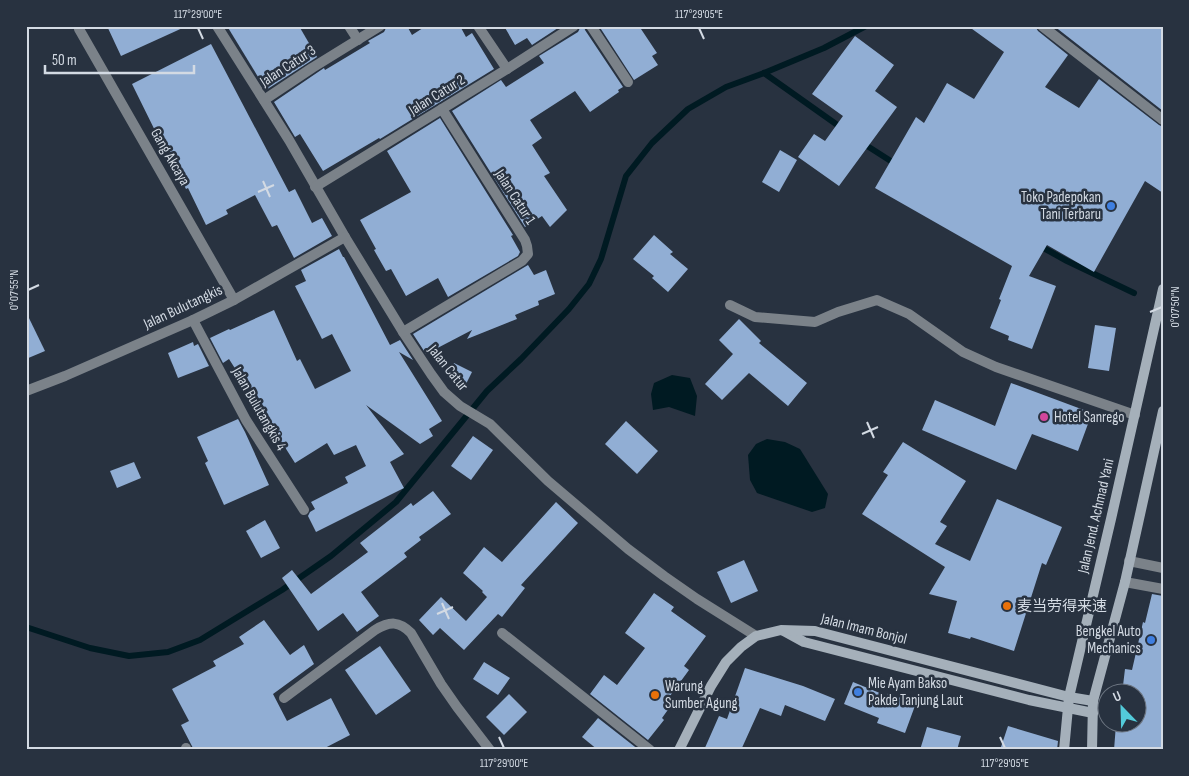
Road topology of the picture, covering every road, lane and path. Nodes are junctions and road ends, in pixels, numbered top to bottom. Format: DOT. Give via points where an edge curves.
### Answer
graph roads {
  1 [pos="217,26"];
  2 [pos="349,26"];
  3 [pos="380,26"];
  4 [pos="478,26"];
  5 [pos="574,26"];
  6 [pos="591,26"];
  7 [pos="1042,26"];
  8 [pos="79,29"];
  9 [pos="358,40"];
  10 [pos="507,69"];
  11 [pos="628,82"];
  12 [pos="264,100"];
  13 [pos="442,109"];
  14 [pos="1163,120"];
  15 [pos="316,187"];
  16 [pos="345,237"];
  17 [pos="1163,289"];
  18 [pos="234,300"];
  19 [pos="730,305"];
  20 [pos="1160,310"];
  21 [pos="193,320"];
  22 [pos="403,332"];
  23 [pos="26,391"];
  24 [pos="1163,411"];
  25 [pos="1134,415"];
  26 [pos="304,510"];
  27 [pos="1129,561"];
  28 [pos="1163,568"];
  29 [pos="1125,582"];
  30 [pos="1163,589"];
  31 [pos="781,630"];
  32 [pos="502,633"];
  33 [pos="756,636"];
  34 [pos="1069,697"];
  35 [pos="284,698"];
  36 [pos="1093,701"];
  37 [pos="1068,709"];
  38 [pos="1093,714"];
  39 [pos="490,750"];
  40 [pos="650,750"];
  41 [pos="680,750"];
  42 [pos="1064,750"];
  43 [pos="1092,750"];
  1 -- 12 [label="street, Jalan Catur"];
  2 -- 9 [label="street"];
  3 -- 9 [label="street, Jalan Catur 3"];
  4 -- 10 [label="street"];
  5 -- 10 [label="street, Jalan Catur 2"];
  6 -- 11 [label="street"];
  7 -- 14 [label="street"];
  8 -- 18 [label="street, Gang Akcaya"];
  9 -- 12 [label="street, Jalan Catur 3"];
  10 -- 13 [label="street, Jalan Catur 2"];
  12 -- 15 [label="street, Jalan Catur"];
  13 -- 15 [label="street, Jalan Catur 2"];
  13 -- 22 [label="street, Jalan Catur 1" via="525,240 528,254 522,261"];
  15 -- 16 [label="street, Jalan Catur"];
  16 -- 18 [label="street, Jalan Bulutangkis"];
  16 -- 22 [label="street, Jalan Catur"];
  17 -- 20 [label="street, Jalan Jend. Achmad Yani"];
  18 -- 21 [label="street, Jalan Bulutangkis"];
  19 -- 25 [label="street" via="755,317 815,322 877,300 909,314 962,352"];
  20 -- 25 [label="street, Jalan Jend. Achmad Yani"];
  21 -- 23 [label="street, Jalan Bulutangkis"];
  21 -- 26 [label="street, Jalan Bulutangkis 4" via="246,420"];
  22 -- 33 [label="street, Jalan Catur" via="430,374 460,406 490,424 548,481 628,549 697,599"];
  24 -- 27 [label="street"];
  25 -- 34 [label="street, Jalan Jend. Achmad Yani"];
  27 -- 28 [label="street"];
  27 -- 29 [label="street"];
  29 -- 30 [label="street"];
  29 -- 36 [label="street"];
  31 -- 33 [label="street, Jalan Imam Bonjol"];
  31 -- 34 [label="street, Jalan Imam Bonjol" via="815,631"];
  31 -- 37 [label="street" via="804,642"];
  32 -- 40 [label="street"];
  33 -- 41 [label="street, Jalan Imam Bonjol" via="726,662"];
  34 -- 36 [label="street, Jalan Imam Bonjol"];
  34 -- 37 [label="street, Jalan Jend. Achmad Yani"];
  35 -- 39 [label="street" via="382,625 399,624 412,633 441,684"];
  36 -- 38 [label="street"];
  37 -- 38 [label="street"];
  37 -- 42 [label="street, Jalan Jend. Achmad Yani"];
  38 -- 43 [label="street"];
}
